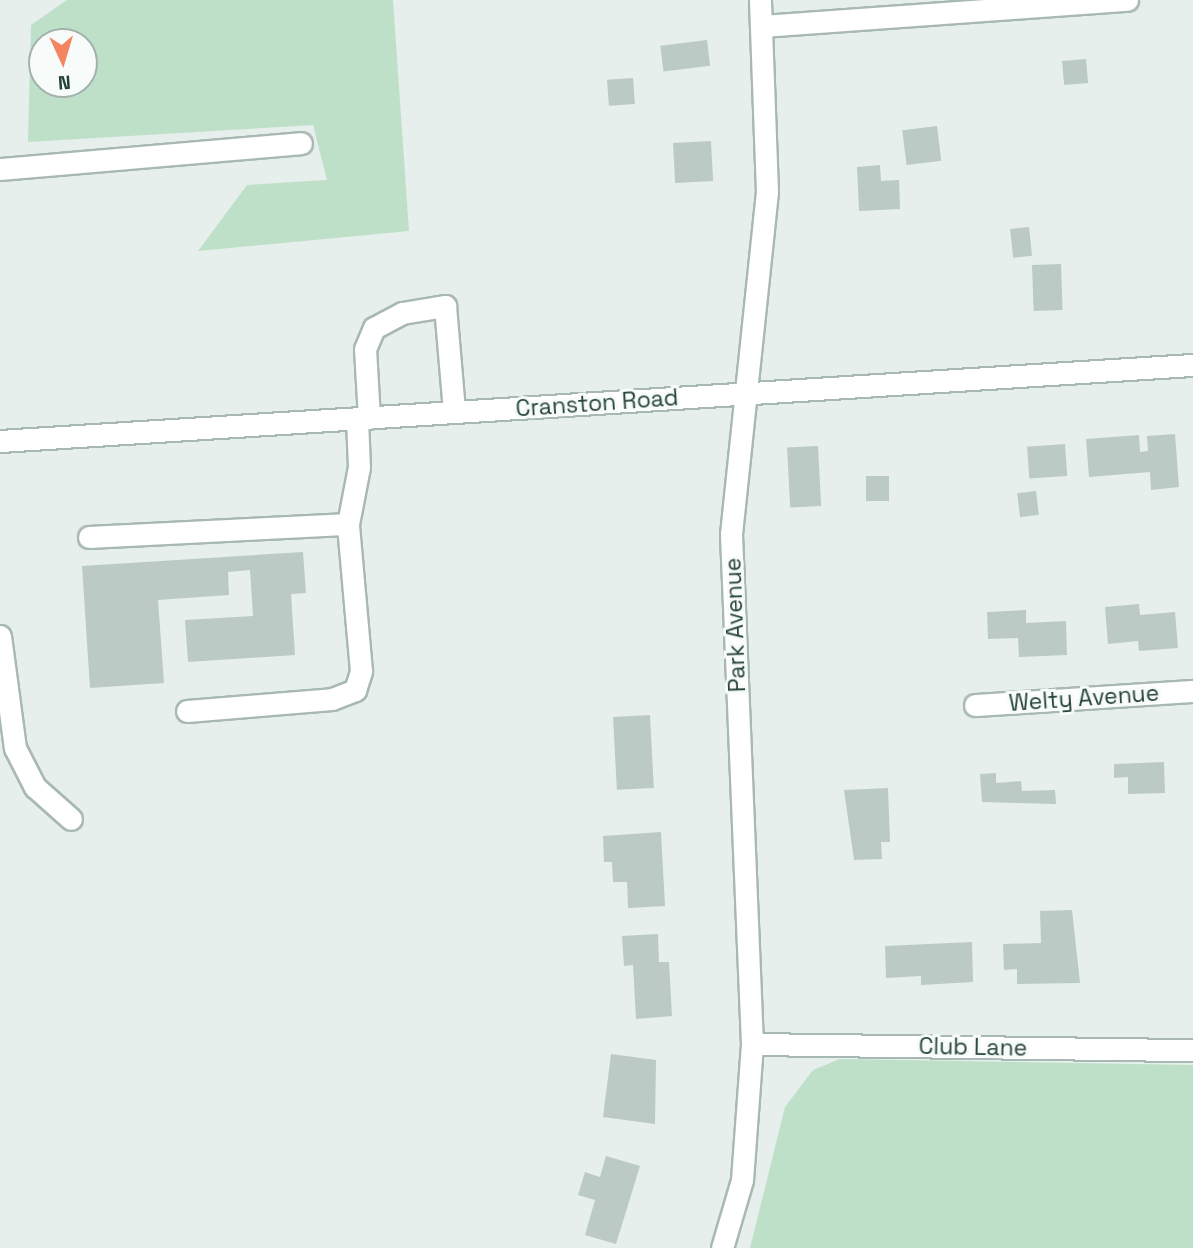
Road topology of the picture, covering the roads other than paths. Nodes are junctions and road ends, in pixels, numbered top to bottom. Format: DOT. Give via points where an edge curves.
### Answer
graph roads {
  1 [pos="760,0"];
  2 [pos="1127,1"];
  3 [pos="762,26"];
  4 [pos="301,143"];
  5 [pos="0,169"];
  6 [pos="1193,365"];
  7 [pos="745,394"];
  8 [pos="454,412"];
  9 [pos="363,418"];
  10 [pos="0,441"];
  11 [pos="348,524"];
  12 [pos="89,537"];
  13 [pos="0,636"];
  14 [pos="1193,691"];
  15 [pos="975,705"];
  16 [pos="187,711"];
  17 [pos="71,819"];
  18 [pos="752,1044"];
  19 [pos="1193,1050"];
  20 [pos="722,1248"];
  1 -- 3 [label="street, Park Avenue"];
  2 -- 3 [label="street"];
  3 -- 7 [label="street, Park Avenue" via="767,192"];
  4 -- 5 [label="street"];
  6 -- 7 [label="street, Cranston Road"];
  7 -- 8 [label="street, Cranston Road"];
  7 -- 18 [label="street, Park Avenue" via="731,534"];
  8 -- 9 [label="street, Cranston Road"];
  8 -- 9 [label="street" via="445,306 402,313 374,328 365,349"];
  9 -- 10 [label="street, Cranston Road"];
  9 -- 11 [label="street"];
  11 -- 12 [label="street"];
  11 -- 16 [label="street" via="361,671 355,690 332,699"];
  13 -- 17 [label="street" via="15,748 35,787"];
  14 -- 15 [label="street, Welty Avenue"];
  18 -- 19 [label="street, Club Lane"];
  18 -- 20 [label="street, Park Avenue" via="742,1180"];
}
